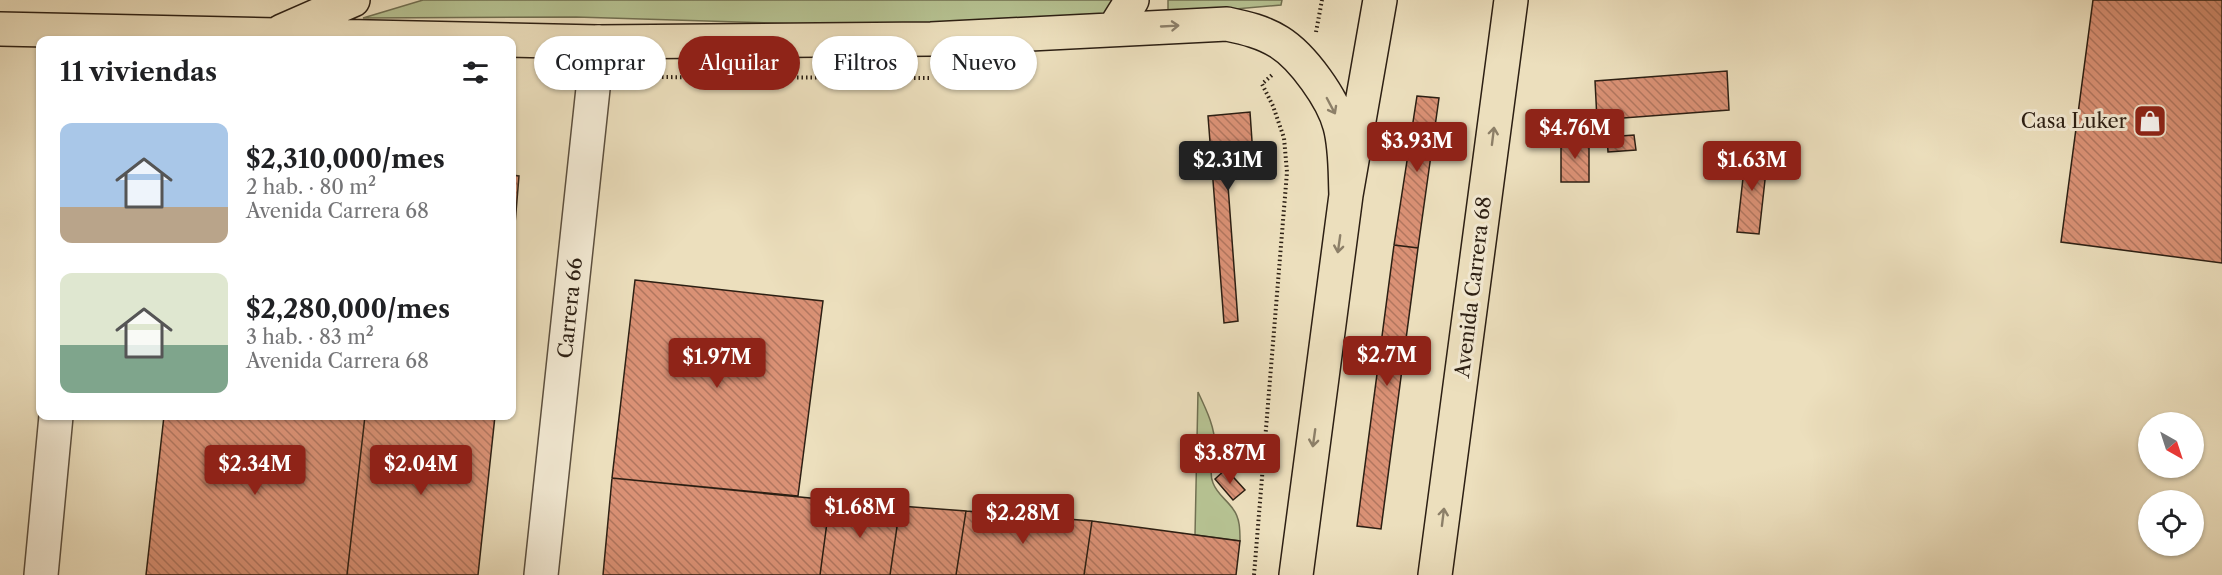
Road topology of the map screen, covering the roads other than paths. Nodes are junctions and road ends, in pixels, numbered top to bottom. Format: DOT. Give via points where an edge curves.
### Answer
graph roads {
  1 [pos="353,0"];
  2 [pos="1132,0"];
  3 [pos="1380,0"];
  4 [pos="1511,0"];
  5 [pos="0,28"];
  6 [pos="1114,29"];
  7 [pos="92,36"];
  8 [pos="272,36"];
  9 [pos="516,40"];
  10 [pos="534,41"];
  11 [pos="666,41"];
  12 [pos="594,90"];
  13 [pos="1346,195"];
  14 [pos="56,420"];
  15 [pos="40,575"];
  16 [pos="541,575"];
  17 [pos="1296,575"];
  18 [pos="1435,575"];
  1 -- 8 [label="main road"];
  2 -- 6 [label="main road"];
  3 -- 13 [label="main road"];
  18 -- 4 [label="main road, Avenida Carrera 68, one-way"];
  5 -- 7 [label="main road"];
  6 -- 11 [label="main road" via="931,39"];
  6 -- 13 [label="main road, one-way" via="1227,24 1256,30 1280,43 1302,64 1331,104 1341,127"];
  7 -- 8 [label="main road"];
  9 -- 10 [label="main road"];
  12 -- 16 [label="street, Carrera 66"];
  13 -- 17 [label="main road, one-way"];
  14 -- 15 [label="street"];
}
